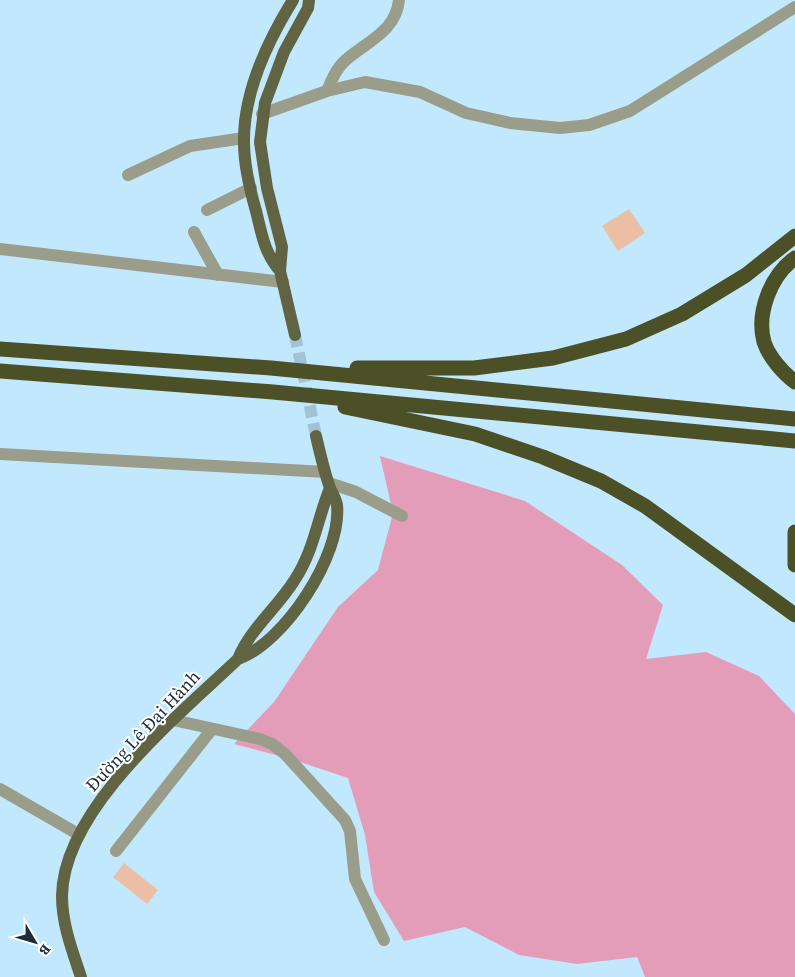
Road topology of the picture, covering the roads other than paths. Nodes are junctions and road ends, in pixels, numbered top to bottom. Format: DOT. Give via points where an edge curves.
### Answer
graph roads {
  1 [pos="293,0"];
  2 [pos="309,0"];
  3 [pos="399,0"];
  4 [pos="795,7"];
  5 [pos="327,91"];
  6 [pos="262,114"];
  7 [pos="244,138"];
  8 [pos="128,175"];
  9 [pos="251,188"];
  10 [pos="207,210"];
  11 [pos="194,232"];
  12 [pos="795,236"];
  13 [pos="0,250"];
  14 [pos="795,258"];
  15 [pos="218,276"];
  16 [pos="281,277"];
  17 [pos="295,335"];
  18 [pos="0,349"];
  19 [pos="271,368"];
  20 [pos="0,371"];
  21 [pos="795,382"];
  22 [pos="273,392"];
  23 [pos="795,418"];
  24 [pos="316,436"];
  25 [pos="795,441"];
  26 [pos="0,454"];
  27 [pos="328,481"];
  28 [pos="402,516"];
  29 [pos="795,532"];
  30 [pos="795,565"];
  31 [pos="795,615"];
  32 [pos="238,659"];
  33 [pos="173,720"];
  34 [pos="212,729"];
  35 [pos="0,789"];
  36 [pos="78,834"];
  37 [pos="116,851"];
  38 [pos="384,940"];
  39 [pos="81,977"];
  1 -- 7 [label="main road" via="268,44 250,96"];
  2 -- 6 [label="main road" via="308,8 284,52"];
  3 -- 5 [label="street" via="394,18 372,42 347,59 335,72"];
  4 -- 5 [label="street" via="630,111 589,125 560,128 510,123 466,113 420,92 385,84 365,82"];
  5 -- 6 [label="street"];
  6 -- 16 [label="main road" via="260,142 267,188 282,247"];
  7 -- 8 [label="street" via="190,146"];
  7 -- 9 [label="main road"];
  9 -- 10 [label="street"];
  9 -- 16 [label="main road" via="266,254"];
  11 -- 15 [label="street"];
  12 -- 19 [label="highway" via="746,275 682,314 626,339 553,358 474,368"];
  13 -- 15 [label="street"];
  14 -- 21 [label="highway" via="769,291 763,316 764,342 776,363"];
  15 -- 16 [label="street"];
  16 -- 17 [label="main road"];
  18 -- 19 [label="highway"];
  19 -- 23 [label="highway"];
  20 -- 22 [label="highway"];
  22 -- 25 [label="highway"];
  22 -- 31 [label="highway" via="476,434 601,481 644,506"];
  24 -- 27 [label="main road, Đường Lê Đại Hành"];
  26 -- 27 [label="street"];
  27 -- 28 [label="street"];
  27 -- 32 [label="main road, Đường Lê Đại Hành" via="313,546 304,565 244,644"];
  27 -- 32 [label="main road, Đường Lê Đại Hành" via="337,503 337,524 321,571 273,636 254,653"];
  29 -- 30 [label="highway"];
  32 -- 33 [label="main road, Đường Lê Đại Hành"];
  33 -- 34 [label="street"];
  33 -- 36 [label="main road, Đường Lê Đại Hành" via="96,806"];
  34 -- 37 [label="street"];
  34 -- 38 [label="street" via="272,744 345,820 350,831 355,879"];
  35 -- 36 [label="street"];
  36 -- 39 [label="main road, Đường Lê Đại Hành" via="62,894 68,938"];
}
